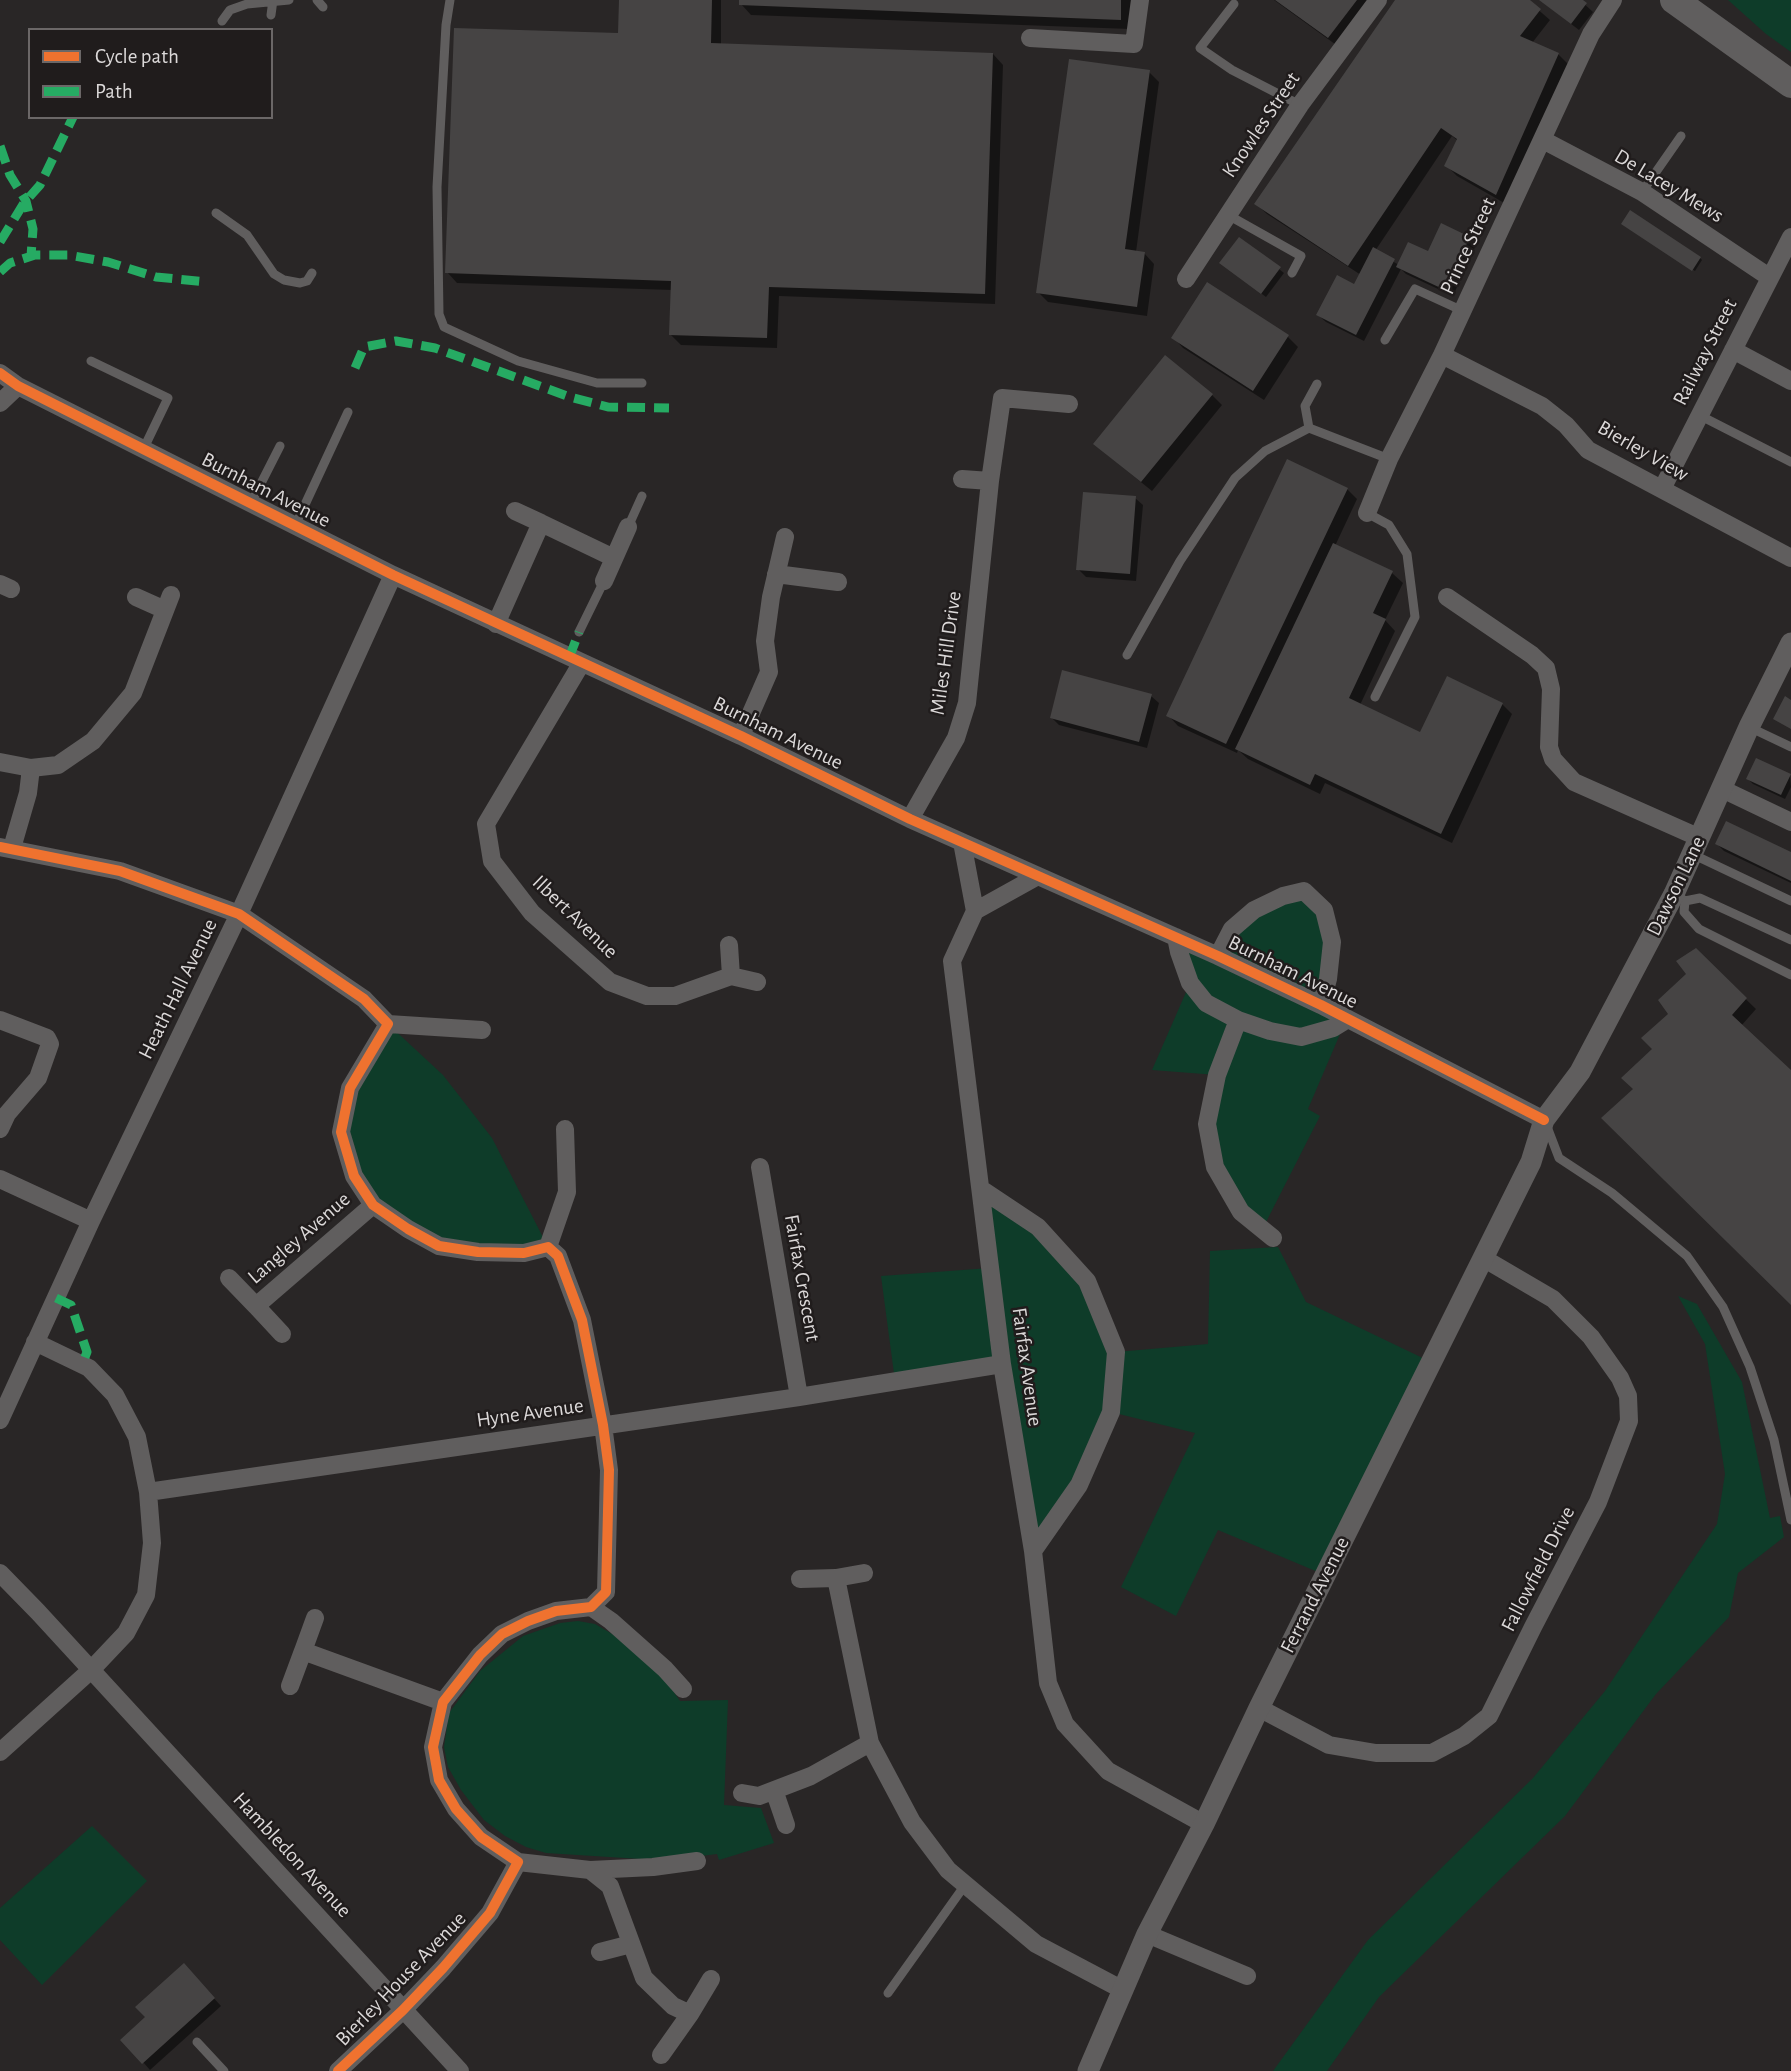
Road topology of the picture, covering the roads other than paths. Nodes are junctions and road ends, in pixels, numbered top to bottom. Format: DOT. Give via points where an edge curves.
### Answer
graph roads {
  1 [pos="273,0"];
  2 [pos="289,0"];
  3 [pos="450,0"];
  4 [pos="1140,0"];
  5 [pos="1378,0"];
  6 [pos="1613,0"];
  7 [pos="1674,0"];
  8 [pos="1234,4"];
  9 [pos="271,15"];
  10 [pos="222,21"];
  11 [pos="1030,38"];
  12 [pos="1791,84"];
  13 [pos="1300,105"];
  14 [pos="1681,136"];
  15 [pos="1542,140"];
  16 [pos="1642,192"];
  17 [pos="216,213"];
  18 [pos="1228,215"];
  19 [pos="1791,237"];
  20 [pos="312,273"];
  21 [pos="1292,273"];
  22 [pos="1769,277"];
  23 [pos="1186,279"];
  24 [pos="1463,311"];
  25 [pos="1385,340"];
  26 [pos="1733,350"];
  27 [pos="1443,355"];
  28 [pos="91,361"];
  29 [pos="0,373"];
  30 [pos="1791,381"];
  31 [pos="642,383"];
  32 [pos="1317,384"];
  33 [pos="18,386"];
  34 [pos="0,403"];
  35 [pos="1069,404"];
  36 [pos="348,412"];
  37 [pos="1699,415"];
  38 [pos="1309,428"];
  39 [pos="280,446"];
  40 [pos="143,450"];
  41 [pos="1389,459"];
  42 [pos="1791,462"];
  43 [pos="962,480"];
  44 [pos="990,481"];
  45 [pos="1662,489"];
  46 [pos="642,496"];
  47 [pos="251,503"];
  48 [pos="515,511"];
  49 [pos="1367,513"];
  50 [pos="541,523"];
  51 [pos="295,526"];
  52 [pos="628,527"];
  53 [pos="785,537"];
  54 [pos="614,558"];
  55 [pos="1791,558"];
  56 [pos="776,574"];
  57 [pos="393,575"];
  58 [pos="604,581"];
  59 [pos="838,582"];
  60 [pos="135,597"];
  61 [pos="1447,597"];
  62 [pos="496,624"];
  63 [pos="579,632"];
  64 [pos="1791,643"];
  65 [pos="1127,655"];
  66 [pos="581,664"];
  67 [pos="1785,671"];
  68 [pos="1375,697"];
  69 [pos="1749,727"];
  70 [pos="741,736"];
  71 [pos="1791,747"];
  72 [pos="0,762"];
  73 [pos="31,768"];
  74 [pos="1722,789"];
  75 [pos="910,819"];
  76 [pos="1791,822"];
  77 [pos="962,842"];
  78 [pos="1696,846"];
  79 [pos="6,848"];
  80 [pos="1038,876"];
  81 [pos="1679,898"];
  82 [pos="1791,901"];
  83 [pos="975,911"];
  84 [pos="239,914"];
  85 [pos="1176,937"];
  86 [pos="1791,940"];
  87 [pos="729,946"];
  88 [pos="1218,956"];
  89 [pos="1791,975"];
  90 [pos="731,976"];
  91 [pos="757,982"];
  92 [pos="1321,1005"];
  93 [pos="0,1020"];
  94 [pos="1238,1020"];
  95 [pos="1346,1020"];
  96 [pos="388,1024"];
  97 [pos="482,1030"];
  98 [pos="1544,1120"];
  99 [pos="0,1129"];
  100 [pos="565,1129"];
  101 [pos="760,1167"];
  102 [pos="0,1179"];
  103 [pos="981,1189"];
  104 [pos="373,1205"];
  105 [pos="91,1221"];
  106 [pos="1273,1238"];
  107 [pos="548,1247"];
  108 [pos="1483,1258"];
  109 [pos="229,1278"];
  110 [pos="256,1306"];
  111 [pos="282,1334"];
  112 [pos="36,1342"];
  113 [pos="1002,1364"];
  114 [pos="799,1397"];
  115 [pos="0,1420"];
  116 [pos="603,1425"];
  117 [pos="148,1492"];
  118 [pos="1791,1520"];
  119 [pos="1033,1551"];
  120 [pos="0,1573"];
  121 [pos="864,1573"];
  122 [pos="836,1578"];
  123 [pos="800,1579"];
  124 [pos="591,1607"];
  125 [pos="315,1618"];
  126 [pos="303,1651"];
  127 [pos="91,1670"];
  128 [pos="290,1686"];
  129 [pos="683,1689"];
  130 [pos="443,1702"];
  131 [pos="1259,1708"];
  132 [pos="3,1742"];
  133 [pos="870,1743"];
  134 [pos="774,1790"];
  135 [pos="742,1793"];
  136 [pos="1204,1824"];
  137 [pos="786,1825"];
  138 [pos="697,1861"];
  139 [pos="518,1862"];
  140 [pos="590,1870"];
  141 [pos="965,1885"];
  142 [pos="1147,1934"];
  143 [pos="631,1944"];
  144 [pos="600,1952"];
  145 [pos="1247,1976"];
  146 [pos="712,1979"];
  147 [pos="1123,1990"];
  148 [pos="888,1993"];
  149 [pos="403,2010"];
  150 [pos="690,2014"];
  151 [pos="197,2042"];
  152 [pos="661,2055"];
  153 [pos="224,2071"];
  154 [pos="338,2071"];
  155 [pos="460,2071"];
  156 [pos="1088,2071"];
  1 -- 2 [label="lane"];
  1 -- 9 [label="lane"];
  1 -- 10 [label="lane" via="230,10"];
  3 -- 31 [label="lane" via="437,187 439,314 444,327 518,361 597,383"];
  4 -- 11 [label="street" via="1134,44"];
  5 -- 13 [label="street, Knowles Street"];
  6 -- 15 [label="street, Prince Street" via="1591,34"];
  7 -- 12 [label="highway"];
  8 -- 13 [label="lane" via="1200,48"];
  13 -- 18 [label="street, Knowles Street"];
  14 -- 16 [label="lane"];
  15 -- 16 [label="street, De Lacey Mews"];
  15 -- 24 [label="street, Prince Street"];
  16 -- 22 [label="street, De Lacey Mews"];
  17 -- 20 [label="lane" via="247,234 274,274 300,283"];
  18 -- 21 [label="lane" via="1301,256"];
  18 -- 23 [label="street, Knowles Street"];
  19 -- 22 [label="street, Railway Street"];
  22 -- 26 [label="street, Railway Street"];
  24 -- 25 [label="lane" via="1415,289"];
  24 -- 27 [label="street, Prince Street"];
  26 -- 30 [label="street"];
  26 -- 37 [label="street, Railway Street"];
  27 -- 41 [label="street, Prince Street"];
  27 -- 45 [label="street, Bierley View" via="1542,406 1588,450"];
  28 -- 40 [label="lane" via="168,398"];
  29 -- 33 [label="street, Burnham Avenue"];
  32 -- 38 [label="lane" via="1305,406"];
  33 -- 34 [label="street"];
  33 -- 40 [label="street, Burnham Avenue"];
  35 -- 44 [label="street, Miles Hill Drive" via="1002,398"];
  36 -- 51 [label="lane"];
  37 -- 42 [label="lane"];
  37 -- 45 [label="street, Railway Street"];
  38 -- 41 [label="lane"];
  38 -- 65 [label="lane" via="1265,451 1235,478 1180,561"];
  39 -- 47 [label="lane"];
  40 -- 47 [label="street, Burnham Avenue"];
  41 -- 49 [label="street, Prince Street"];
  43 -- 44 [label="street"];
  44 -- 75 [label="street, Miles Hill Drive" via="967,703 956,738"];
  45 -- 55 [label="street, Bierley View"];
  46 -- 52 [label="lane"];
  47 -- 51 [label="street, Burnham Avenue"];
  48 -- 50 [label="street"];
  49 -- 68 [label="lane" via="1390,524 1407,554 1415,617"];
  50 -- 54 [label="street"];
  50 -- 62 [label="street"];
  51 -- 57 [label="street, Burnham Avenue"];
  52 -- 54 [label="street"];
  53 -- 56 [label="street"];
  54 -- 58 [label="street"];
  56 -- 59 [label="street"];
  56 -- 70 [label="street" via="765,641 769,672"];
  57 -- 62 [label="street, Burnham Avenue"];
  57 -- 84 [label="street, Heath Hall Avenue"];
  58 -- 63 [label="lane"];
  60 -- 73 [label="street" via="168,603 133,693 93,741 58,765"];
  61 -- 78 [label="street" via="1546,668 1552,690 1549,747 1553,759 1574,782"];
  62 -- 66 [label="street, Burnham Avenue"];
  64 -- 67 [label="street, Dawson Lane"];
  66 -- 70 [label="street, Burnham Avenue"];
  66 -- 90 [label="street, Ilbert Avenue" via="486,824 492,861 531,913 610,982 647,996 675,996"];
  67 -- 69 [label="street, Dawson Lane"];
  69 -- 71 [label="lane"];
  69 -- 74 [label="street, Dawson Lane"];
  70 -- 75 [label="street, Burnham Avenue"];
  72 -- 73 [label="street"];
  73 -- 79 [label="street" via="29,793"];
  74 -- 76 [label="street"];
  74 -- 78 [label="street, Dawson Lane"];
  75 -- 77 [label="street, Burnham Avenue"];
  77 -- 80 [label="street, Burnham Avenue"];
  77 -- 83 [label="street"];
  78 -- 81 [label="street, Dawson Lane"];
  78 -- 82 [label="lane"];
  79 -- 84 [label="street" via="120,872"];
  80 -- 83 [label="street"];
  80 -- 85 [label="street, Burnham Avenue"];
  81 -- 86 [label="lane" via="1700,898"];
  81 -- 89 [label="lane" via="1699,929"];
  81 -- 98 [label="street, Dawson Lane" via="1580,1072"];
  83 -- 103 [label="street, Fairfax Avenue" via="952,961"];
  84 -- 96 [label="street" via="364,999"];
  84 -- 105 [label="street, Heath Hall Avenue"];
  85 -- 88 [label="street, Burnham Avenue"];
  85 -- 94 [label="street, Burnham Avenue" via="1190,983 1206,1003"];
  87 -- 90 [label="street"];
  88 -- 92 [label="street, Burnham Avenue"];
  88 -- 92 [label="street, Burnham Avenue" via="1232,929 1254,910 1304,891 1324,910 1332,942"];
  90 -- 91 [label="street"];
  92 -- 95 [label="street, Burnham Avenue"];
  93 -- 99 [label="street" via="47,1038 50,1044 38,1079 7,1114"];
  94 -- 95 [label="street, Burnham Avenue" via="1301,1037"];
  94 -- 106 [label="street" via="1217,1075 1207,1124 1214,1167 1241,1212"];
  95 -- 98 [label="street, Burnham Avenue"];
  96 -- 97 [label="street"];
  96 -- 104 [label="street" via="350,1088 341,1132 354,1176"];
  98 -- 108 [label="street, Ferrand Avenue" via="1531,1162"];
  98 -- 118 [label="lane" via="1559,1158 1612,1193 1687,1256 1723,1307 1750,1367 1774,1440"];
  100 -- 107 [label="street" via="567,1192"];
  101 -- 114 [label="street, Fairfax Crescent"];
  102 -- 105 [label="street"];
  103 -- 113 [label="street, Fairfax Avenue"];
  103 -- 119 [label="street" via="1038,1227 1087,1280 1116,1352 1111,1412 1079,1485"];
  104 -- 107 [label="street" via="439,1246 524,1253"];
  104 -- 110 [label="street, Langley Avenue"];
  105 -- 112 [label="street, Heath Hall Avenue"];
  107 -- 116 [label="street" via="558,1256 582,1320"];
  108 -- 131 [label="street, Ferrand Avenue"];
  108 -- 131 [label="street, Fallowfield Drive" via="1553,1299 1591,1337 1620,1378 1628,1396 1629,1421 1598,1502 1489,1716 1464,1736 1432,1752 1376,1752 1329,1745"];
  109 -- 110 [label="street, Langley Avenue"];
  110 -- 111 [label="street, Langley Avenue"];
  112 -- 115 [label="street, Heath Hall Avenue"];
  112 -- 117 [label="street" via="89,1368 115,1395 137,1437"];
  113 -- 114 [label="street, Hyne Avenue"];
  113 -- 119 [label="street, Fairfax Avenue"];
  114 -- 116 [label="street, Hyne Avenue"];
  116 -- 117 [label="street, Hyne Avenue"];
  116 -- 124 [label="street" via="609,1470 606,1592"];
  117 -- 127 [label="street" via="152,1543 146,1595 126,1633"];
  119 -- 136 [label="street, Fairfax Avenue" via="1048,1683 1065,1724 1108,1771"];
  120 -- 127 [label="street, Hambledon Avenue"];
  121 -- 122 [label="street"];
  122 -- 123 [label="street"];
  122 -- 133 [label="street"];
  124 -- 129 [label="street"];
  124 -- 130 [label="street" via="556,1611 502,1634"];
  125 -- 126 [label="street"];
  126 -- 128 [label="street"];
  126 -- 130 [label="street"];
  127 -- 132 [label="street"];
  127 -- 149 [label="street, Hambledon Avenue"];
  130 -- 139 [label="street" via="433,1747 439,1780 456,1809 481,1837"];
  131 -- 136 [label="street, Ferrand Avenue"];
  133 -- 134 [label="street" via="811,1776"];
  133 -- 141 [label="street" via="912,1822"];
  134 -- 135 [label="street" via="759,1796"];
  134 -- 137 [label="street"];
  136 -- 142 [label="street, Ferrand Avenue"];
  138 -- 140 [label="street"];
  139 -- 140 [label="street"];
  139 -- 149 [label="street, Bierley House Avenue" via="490,1913"];
  140 -- 143 [label="street" via="610,1886"];
  141 -- 147 [label="street" via="1036,1944"];
  141 -- 148 [label="lane"];
  142 -- 145 [label="street"];
  142 -- 147 [label="street, Ferrand Avenue"];
  143 -- 144 [label="street"];
  143 -- 150 [label="street" via="644,1978 673,2006"];
  146 -- 150 [label="street"];
  147 -- 156 [label="street, Ferrand Avenue"];
  149 -- 154 [label="street, Bierley House Avenue"];
  149 -- 155 [label="street, Hambledon Avenue"];
  150 -- 152 [label="street"];
  151 -- 153 [label="lane"];
}
